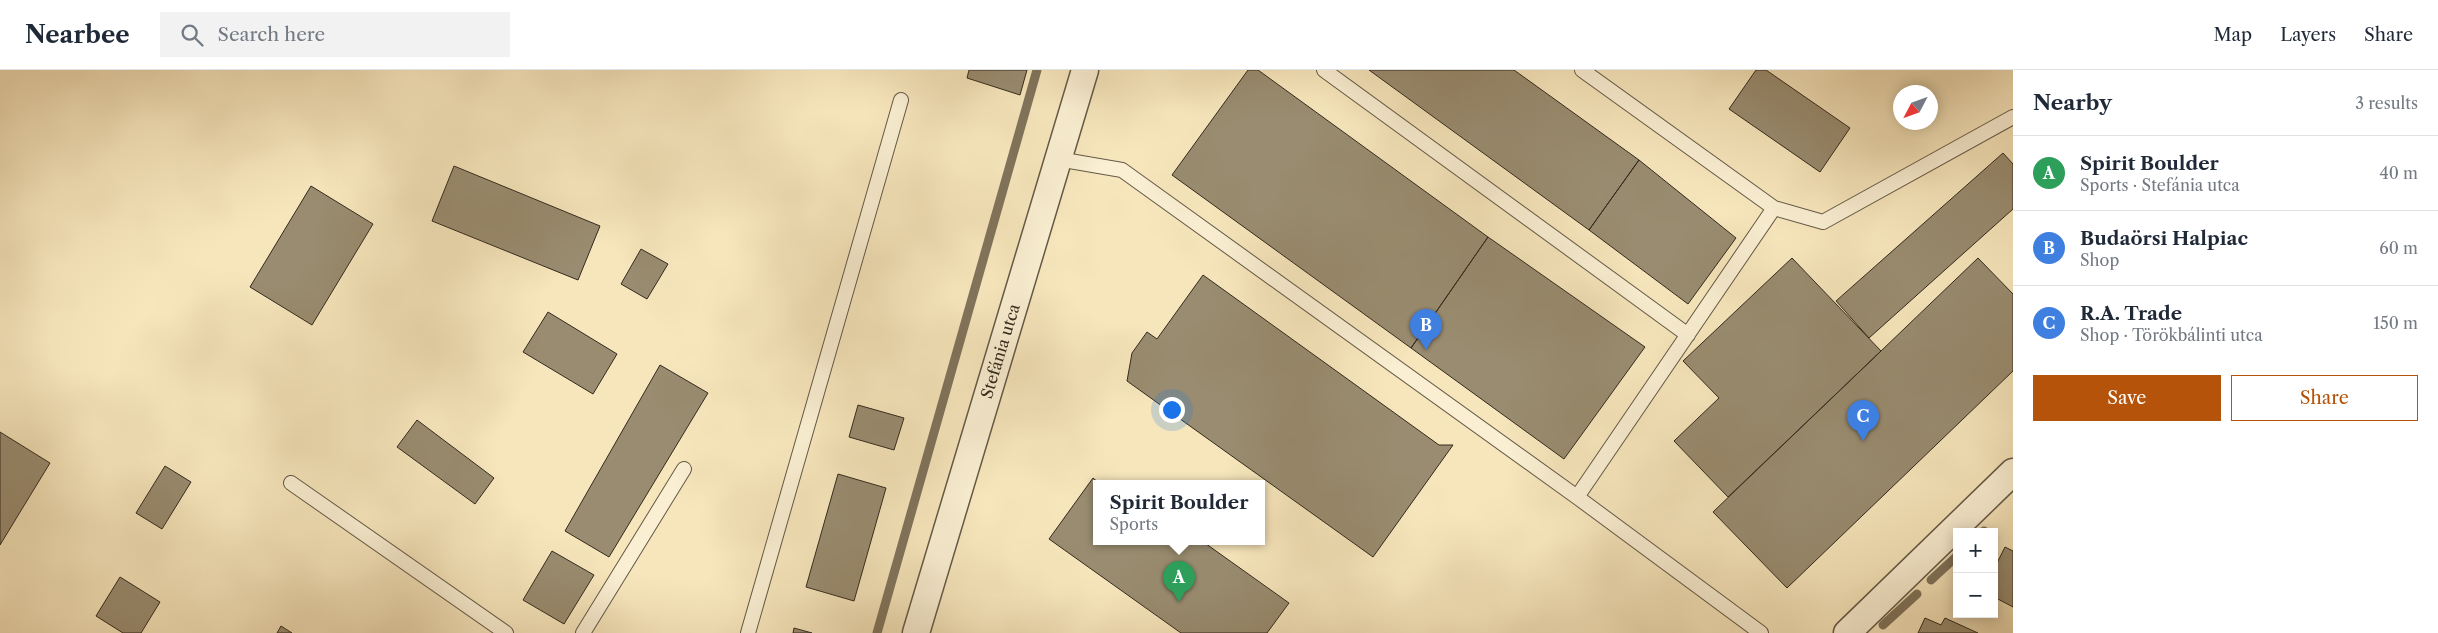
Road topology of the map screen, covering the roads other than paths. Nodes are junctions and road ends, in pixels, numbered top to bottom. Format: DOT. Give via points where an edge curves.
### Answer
graph roads {
  1 [pos="1085,70"];
  2 [pos="1324,70"];
  3 [pos="1582,70"];
  4 [pos="901,100"];
  5 [pos="2013,117"];
  6 [pos="1058,160"];
  7 [pos="1774,208"];
  8 [pos="1688,335"];
  9 [pos="684,469"];
  10 [pos="2013,472"];
  11 [pos="291,483"];
  12 [pos="1577,498"];
  13 [pos="506,633"];
  14 [pos="583,633"];
  15 [pos="748,633"];
  16 [pos="916,633"];
  17 [pos="1761,633"];
  18 [pos="1847,633"];
  1 -- 6 [label="street, Stefánia utca"];
  2 -- 8 [label="lane"];
  3 -- 7 [label="lane"];
  4 -- 15 [label="lane"];
  5 -- 7 [label="lane" via="1823,222"];
  6 -- 12 [label="lane" via="1122,170"];
  6 -- 16 [label="street, Stefánia utca"];
  7 -- 8 [label="lane"];
  8 -- 12 [label="lane"];
  9 -- 14 [label="lane"];
  10 -- 18 [label="street"];
  11 -- 13 [label="lane"];
  12 -- 17 [label="lane"];
}
